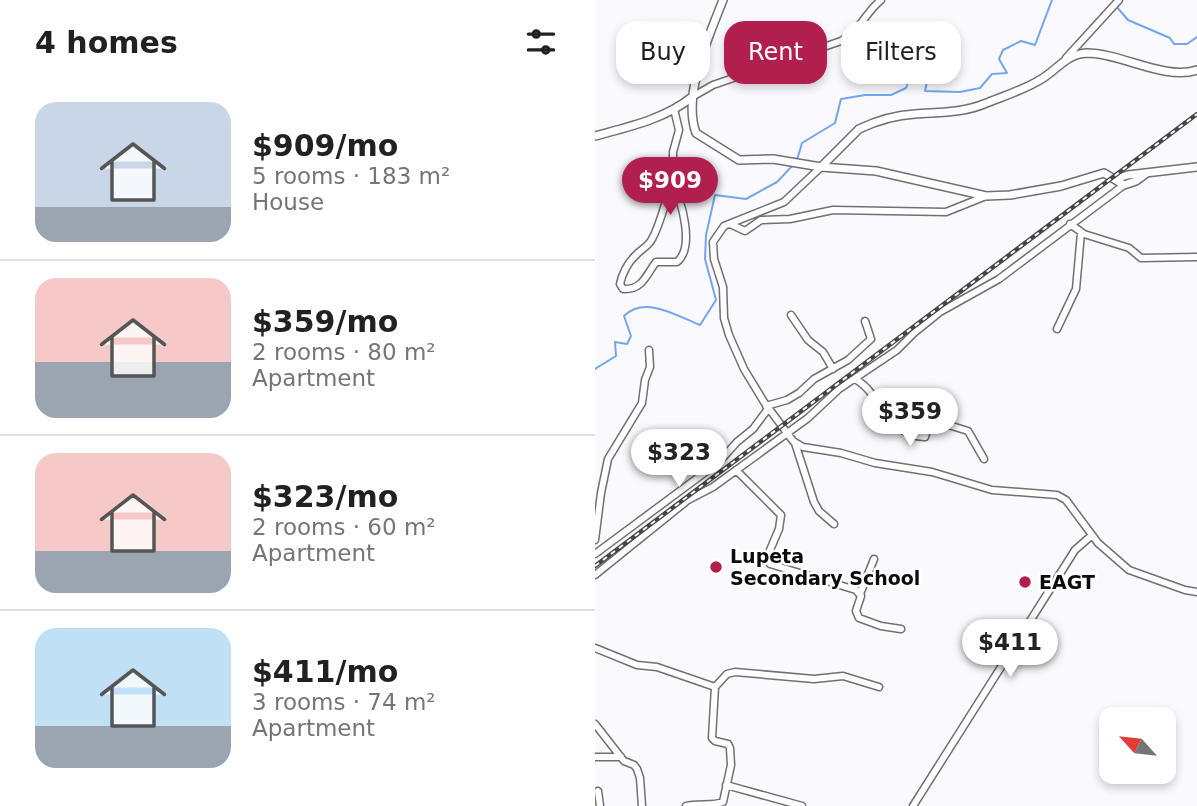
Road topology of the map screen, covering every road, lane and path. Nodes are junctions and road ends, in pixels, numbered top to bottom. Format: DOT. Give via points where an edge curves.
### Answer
graph roads {
  1 [pos="723,0"];
  2 [pos="881,0"];
  3 [pos="1119,0"];
  4 [pos="1066,59"];
  5 [pos="1197,69"];
  6 [pos="692,97"];
  7 [pos="674,109"];
  8 [pos="595,136"];
  9 [pos="818,167"];
  10 [pos="1197,167"];
  11 [pos="1147,173"];
  12 [pos="1115,179"];
  13 [pos="672,184"];
  14 [pos="1124,185"];
  15 [pos="986,196"];
  16 [pos="730,224"];
  17 [pos="1069,224"];
  18 [pos="1081,233"];
  19 [pos="1197,257"];
  20 [pos="791,315"];
  21 [pos="865,321"];
  22 [pos="1057,329"];
  23 [pos="649,349"];
  24 [pos="833,369"];
  25 [pos="855,379"];
  26 [pos="767,408"];
  27 [pos="902,411"];
  28 [pos="930,419"];
  29 [pos="786,434"];
  30 [pos="795,443"];
  31 [pos="984,459"];
  32 [pos="736,470"];
  33 [pos="834,524"];
  34 [pos="1091,536"];
  35 [pos="595,540"];
  36 [pos="595,554"];
  37 [pos="874,559"];
  38 [pos="595,575"];
  39 [pos="1197,592"];
  40 [pos="860,594"];
  41 [pos="901,629"];
  42 [pos="595,648"];
  43 [pos="715,687"];
  44 [pos="879,687"];
  45 [pos="595,724"];
  46 [pos="595,757"];
  47 [pos="621,757"];
  48 [pos="726,785"];
  49 [pos="598,791"];
  50 [pos="787,804"];
  51 [pos="600,806"];
  52 [pos="642,806"];
  53 [pos="686,806"];
  54 [pos="802,806"];
  55 [pos="913,806"];
  1 -- 6 [label="street"];
  2 -- 6 [label="street" via="841,41"];
  3 -- 4 [label="street"];
  4 -- 5 [label="street" via="1093,54 1152,68"];
  4 -- 9 [label="street" via="1034,83 973,108 912,114 859,129"];
  6 -- 7 [label="street"];
  6 -- 9 [label="street" via="696,132 730,156"];
  7 -- 8 [label="street"];
  7 -- 13 [label="street" via="679,130"];
  9 -- 15 [label="street" via="876,171"];
  9 -- 16 [label="street" via="784,202"];
  10 -- 11 [label="street"];
  11 -- 12 [label="street"];
  11 -- 14 [label="street"];
  12 -- 14 [label="street"];
  12 -- 15 [label="street" via="1102,173 1052,188"];
  13 -- 13 [label="street" via="685,219 683,255 677,261 656,262 645,281 623,289 623,275 652,240"];
  14 -- 17 [label="street"];
  15 -- 16 [label="street" via="946,212 848,209 761,220 745,230"];
  16 -- 26 [label="street" via="720,230 713,245 723,287 724,318 744,369"];
  17 -- 18 [label="street"];
  17 -- 25 [label="street" via="993,283 940,312"];
  18 -- 19 [label="street" via="1129,248 1141,258"];
  18 -- 22 [label="street" via="1076,289"];
  20 -- 24 [label="street"];
  21 -- 24 [label="street" via="871,341"];
  23 -- 35 [label="street" via="643,401 608,459"];
  24 -- 26 [label="street" via="793,397"];
  25 -- 27 [label="street" via="869,387 875,400"];
  25 -- 29 [label="street"];
  26 -- 29 [label="street"];
  26 -- 36 [label="street" via="753,429 719,461"];
  27 -- 28 [label="street"];
  27 -- 28 [label="street" via="900,426 908,433 925,437"];
  28 -- 31 [label="street" via="968,431"];
  29 -- 30 [label="street"];
  29 -- 32 [label="street"];
  30 -- 33 [label="street" via="816,507"];
  30 -- 34 [label="street" via="932,472 992,490 1057,495 1071,506"];
  32 -- 38 [label="street" via="688,500"];
  32 -- 40 [label="street" via="781,515 767,558 770,564"];
  34 -- 39 [label="street" via="1135,573"];
  34 -- 55 [label="street" via="1075,550"];
  37 -- 40 [label="street"];
  40 -- 41 [label="street" via="859,618"];
  42 -- 43 [label="street"];
  43 -- 44 [label="street" via="735,672 814,679 843,676"];
  43 -- 48 [label="street" via="712,738 730,748"];
  45 -- 47 [label="street"];
  46 -- 47 [label="street"];
  47 -- 52 [label="street" via="638,771"];
  48 -- 50 [label="street"];
  48 -- 53 [label="street" via="721,804"];
  49 -- 51 [label="street"];
  50 -- 54 [label="street"];
}
